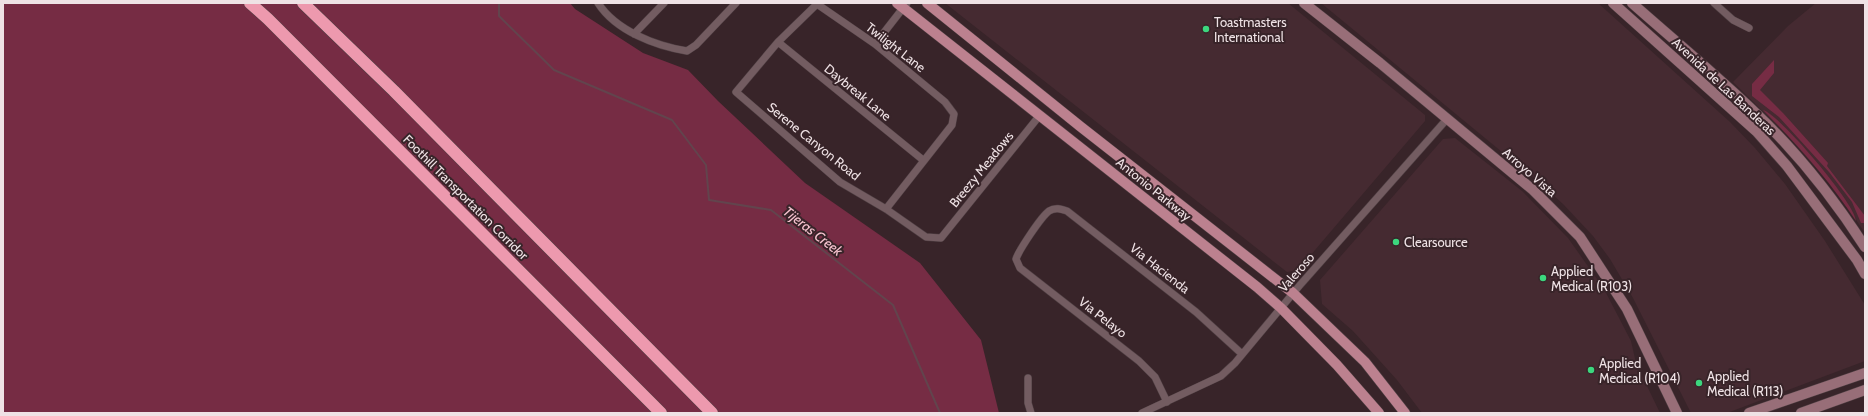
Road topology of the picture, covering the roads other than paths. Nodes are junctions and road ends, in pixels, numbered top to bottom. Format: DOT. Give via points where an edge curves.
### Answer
graph roads {
  1 [pos="250,3"];
  2 [pos="303,3"];
  3 [pos="598,3"];
  4 [pos="664,3"];
  5 [pos="736,3"];
  6 [pos="927,3"];
  7 [pos="1304,3"];
  8 [pos="1613,3"];
  9 [pos="1632,3"];
  10 [pos="1714,3"];
  11 [pos="902,5"];
  12 [pos="1749,28"];
  13 [pos="634,34"];
  14 [pos="1650,36"];
  15 [pos="778,42"];
  16 [pos="874,44"];
  17 [pos="1734,93"];
  18 [pos="1725,103"];
  19 [pos="1040,115"];
  20 [pos="1447,119"];
  21 [pos="923,160"];
  22 [pos="1805,166"];
  23 [pos="886,209"];
  24 [pos="941,238"];
  25 [pos="1865,247"];
  26 [pos="1016,259"];
  27 [pos="1865,274"];
  28 [pos="1293,293"];
  29 [pos="1281,308"];
  30 [pos="1242,354"];
  31 [pos="1865,373"];
  32 [pos="1028,378"];
  33 [pos="1865,390"];
  34 [pos="1167,402"];
  35 [pos="661,413"];
  36 [pos="712,413"];
  37 [pos="1031,413"];
  38 [pos="1142,413"];
  39 [pos="1379,413"];
  40 [pos="1405,413"];
  41 [pos="1677,413"];
  42 [pos="1749,413"];
  43 [pos="1801,413"];
  1 -- 35 [label="highway, Foothill Transportation Corridor"];
  2 -- 36 [label="highway, Foothill Transportation Corridor" via="394,91"];
  3 -- 13 [label="street" via="605,14"];
  4 -- 13 [label="street"];
  5 -- 13 [label="street" via="696,45 687,51 671,48"];
  6 -- 28 [label="main road, Antonio Parkway"];
  7 -- 20 [label="main road, Arroyo Vista"];
  8 -- 14 [label="main road, Avenida de Las Banderas"];
  9 -- 17 [label="main road, Avenida de Las Banderas"];
  10 -- 12 [label="street" via="1733,20"];
  11 -- 16 [label="street"];
  11 -- 19 [label="main road, Antonio Parkway"];
  14 -- 17 [label="main road" via="1664,41 1719,89"];
  14 -- 18 [label="main road, Avenida de Las Banderas"];
  15 -- 16 [label="street, Twilight Lane" via="817,4"];
  15 -- 21 [label="street, Daybreak Lane"];
  15 -- 23 [label="street, Serene Canyon Road" via="736,92 840,182"];
  16 -- 21 [label="street, Twilight Lane" via="945,102 954,114 952,125"];
  17 -- 22 [label="main road, Avenida de Las Banderas" via="1766,123"];
  18 -- 22 [label="main road" via="1744,109 1796,161"];
  18 -- 27 [label="main road, Avenida de Las Banderas" via="1757,132 1787,166"];
  19 -- 24 [label="street, Breezy Meadows"];
  19 -- 29 [label="main road, Antonio Parkway"];
  20 -- 28 [label="street, Valeroso"];
  20 -- 41 [label="main road, Arroyo Vista" via="1533,190 1580,237 1627,309"];
  21 -- 23 [label="street"];
  22 -- 25 [label="main road, Avenida de Las Banderas" via="1838,207"];
  23 -- 24 [label="street, Serene Canyon Road" via="926,237"];
  26 -- 30 [label="street, Via Hacienda" via="1019,249 1048,212 1058,208 1067,211 1196,312"];
  26 -- 34 [label="street, Via Pelayo" via="1020,268 1155,377"];
  28 -- 29 [label="street, Valeroso"];
  28 -- 40 [label="main road, Antonio Parkway" via="1364,362"];
  29 -- 30 [label="street, Valeroso"];
  29 -- 39 [label="main road, Antonio Parkway" via="1355,384"];
  30 -- 34 [label="street, Valeroso" via="1221,376"];
  31 -- 42 [label="main road"];
  32 -- 37 [label="street" via="1028,402"];
  33 -- 43 [label="main road"];
  34 -- 38 [label="street, Valeroso"];
}
